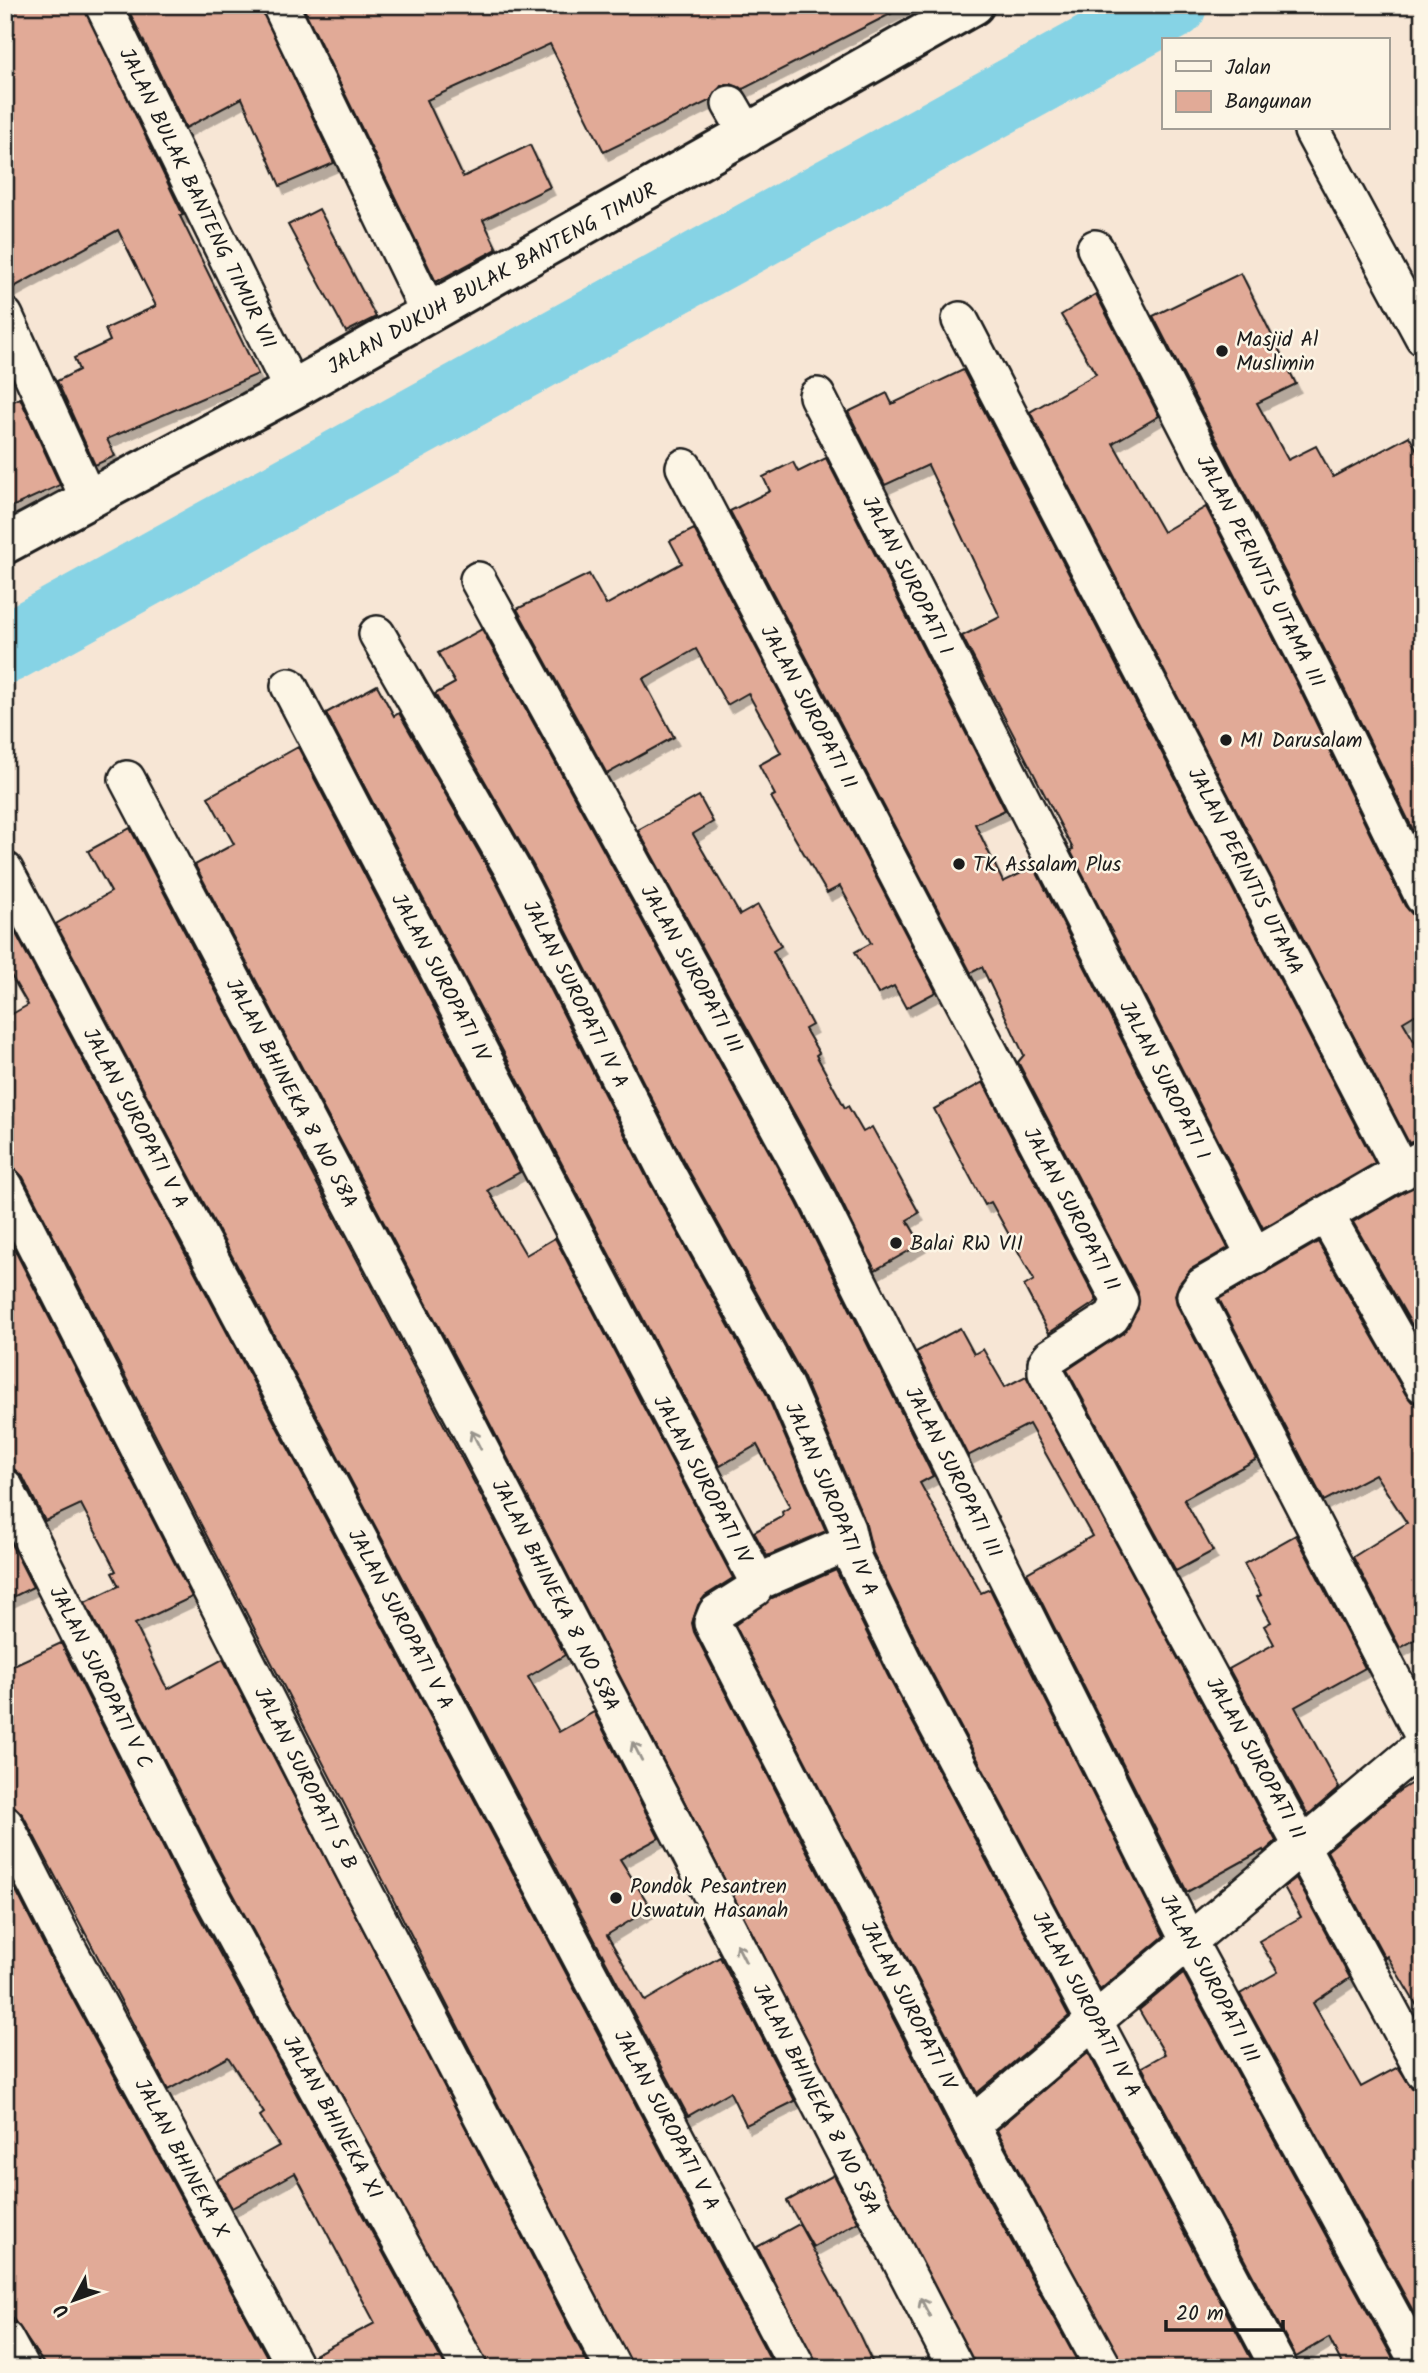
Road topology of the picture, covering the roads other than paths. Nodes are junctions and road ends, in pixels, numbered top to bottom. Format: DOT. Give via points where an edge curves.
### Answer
graph roads {
  1 [pos="103,5"];
  2 [pos="280,5"];
  3 [pos="974,5"];
  4 [pos="1312,131"];
  5 [pos="1095,248"];
  6 [pos="429,313"];
  7 [pos="5,316"];
  8 [pos="960,320"];
  9 [pos="1423,337"];
  10 [pos="292,390"];
  11 [pos="817,396"];
  12 [pos="684,467"];
  13 [pos="88,498"];
  14 [pos="5,544"];
  15 [pos="478,580"];
  16 [pos="377,634"];
  17 [pos="289,686"];
  18 [pos="127,779"];
  19 [pos="5,870"];
  20 [pos="1423,897"];
  21 [pos="1412,1165"];
  22 [pos="5,1186"];
  23 [pos="1326,1215"];
  24 [pos="1255,1256"];
  25 [pos="1423,1385"];
  26 [pos="5,1487"];
  27 [pos="850,1542"];
  28 [pos="756,1583"];
  29 [pos="1423,1736"];
  30 [pos="1423,1744"];
  31 [pos="5,1824"];
  32 [pos="1303,1844"];
  33 [pos="197,1867"];
  34 [pos="1188,1940"];
  35 [pos="1096,2019"];
  36 [pos="1423,2071"];
  37 [pos="971,2125"];
  38 [pos="5,2339"];
  39 [pos="21,2368"];
  40 [pos="296,2368"];
  41 [pos="469,2368"];
  42 [pos="613,2368"];
  43 [pos="798,2368"];
  44 [pos="956,2368"];
  45 [pos="1104,2368"];
  46 [pos="1279,2368"];
  47 [pos="1421,2368"];
  1 -- 10 [label="street, JALAN BULAK BANTENG TIMUR VII"];
  2 -- 6 [label="street"];
  3 -- 6 [label="street, JALAN DUKUH BULAK BANTENG TIMUR" via="739,120"];
  4 -- 9 [label="street"];
  5 -- 20 [label="street, JALAN PERINTIS UTAMA III"];
  6 -- 10 [label="street, JALAN DUKUH BULAK BANTENG TIMUR"];
  7 -- 13 [label="street"];
  8 -- 21 [label="street, JALAN PERINTIS UTAMA"];
  10 -- 13 [label="street, JALAN DUKUH BULAK BANTENG TIMUR"];
  11 -- 24 [label="street, JALAN SUROPATI I"];
  12 -- 32 [label="street, JALAN SUROPATI II" via="1120,1301 1112,1317 1050,1357 1046,1373"];
  13 -- 14 [label="street, JALAN DUKUH BULAK BANTENG TIMUR"];
  15 -- 34 [label="street, JALAN SUROPATI III" via="815,1194"];
  16 -- 27 [label="street, JALAN SUROPATI IV A" via="515,874 666,1171 785,1386"];
  17 -- 28 [label="street, JALAN SUROPATI IV"];
  44 -- 18 [label="street, JALAN BHINEKA 8 NO 58A, one-way" via="475,1437"];
  19 -- 43 [label="street, JALAN SUROPATI V A"];
  21 -- 23 [label="street, JALAN PERINTIS UTAMA"];
  22 -- 42 [label="street, JALAN SUROPATI 5 B" via="329,1824"];
  23 -- 24 [label="street, JALAN PERINTIS UTAMA"];
  23 -- 25 [label="street"];
  24 -- 29 [label="street" via="1202,1286 1195,1297"];
  26 -- 33 [label="street, JALAN SUROPATI V C"];
  27 -- 28 [label="street"];
  27 -- 35 [label="street, JALAN SUROPATI IV A" via="906,1667"];
  28 -- 37 [label="street, JALAN SUROPATI IV" via="716,1613 712,1623"];
  30 -- 32 [label="street"];
  31 -- 40 [label="street, JALAN BHINEKA X"];
  32 -- 34 [label="street"];
  32 -- 36 [label="street, JALAN SUROPATI II"];
  33 -- 41 [label="street, JALAN BHINEKA XI"];
  34 -- 35 [label="street"];
  34 -- 47 [label="street, JALAN SUROPATI III"];
  35 -- 37 [label="street"];
  35 -- 46 [label="street, JALAN SUROPATI IV A"];
  37 -- 45 [label="street, JALAN SUROPATI IV"];
  38 -- 39 [label="street"];
}
